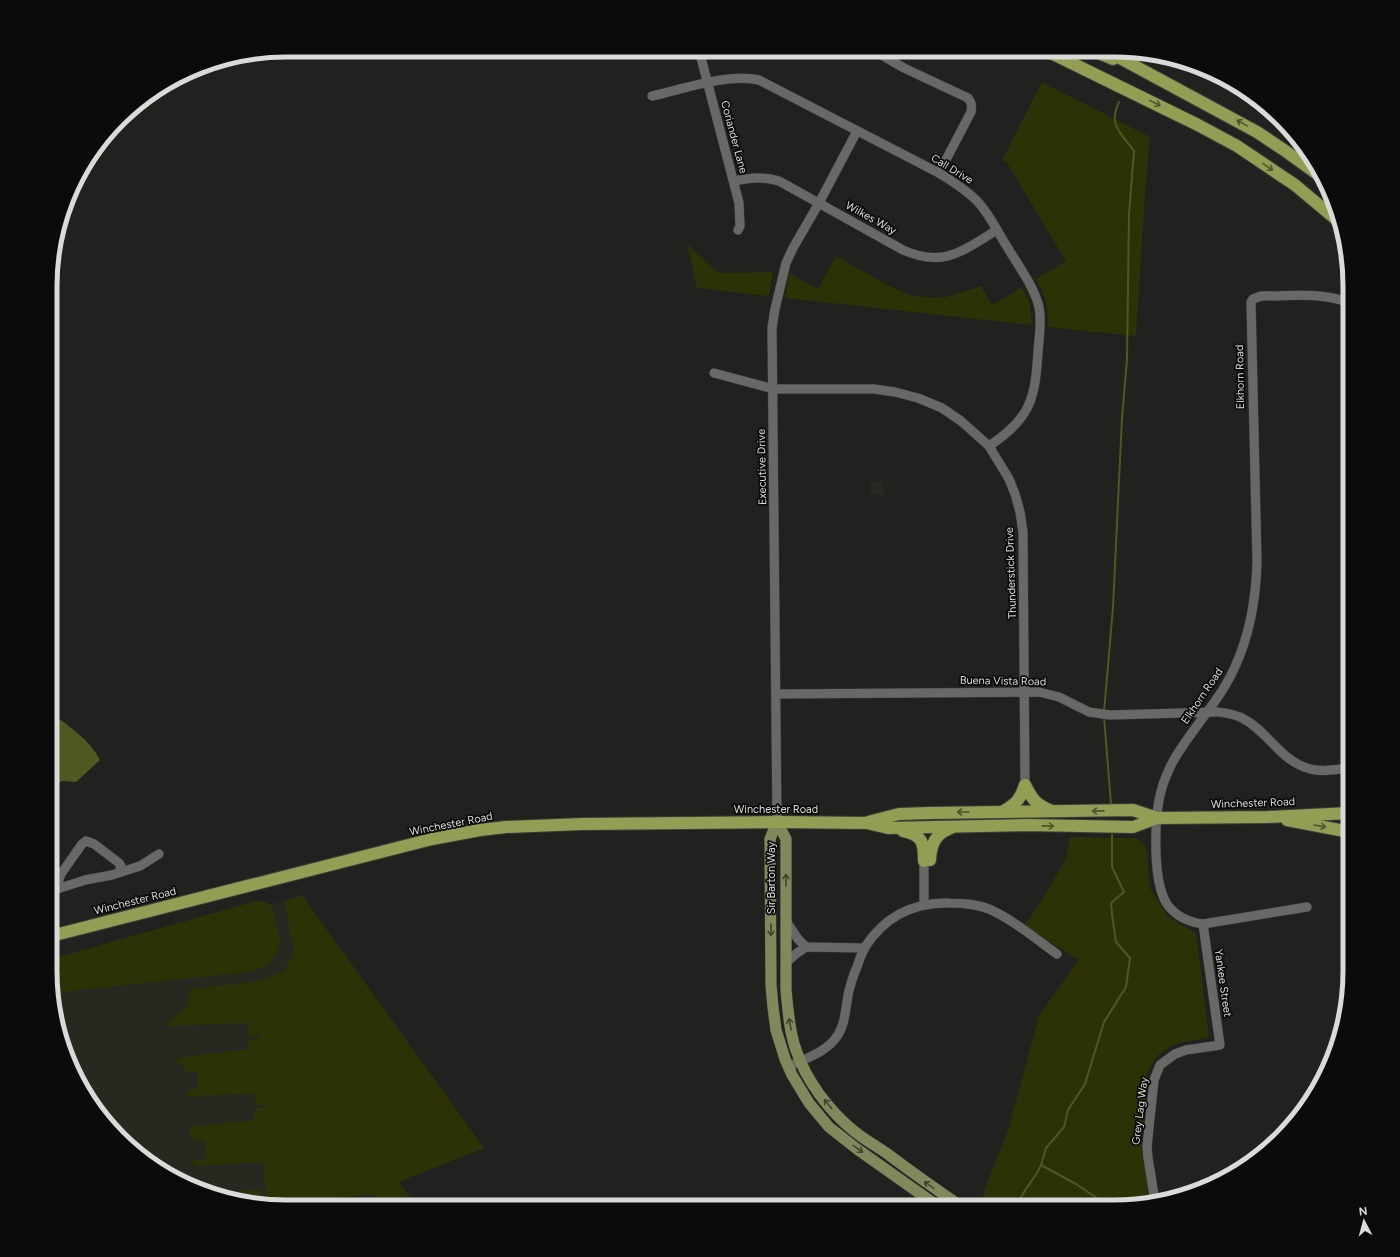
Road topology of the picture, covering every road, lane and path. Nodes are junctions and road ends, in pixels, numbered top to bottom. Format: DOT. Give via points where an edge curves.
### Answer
graph roads {
  1 [pos="701,57"];
  2 [pos="885,57"];
  3 [pos="1055,57"];
  4 [pos="1060,57"];
  5 [pos="1109,57"];
  6 [pos="1120,57"];
  7 [pos="707,83"];
  8 [pos="1167,83"];
  9 [pos="1120,86"];
  10 [pos="652,96"];
  11 [pos="857,131"];
  12 [pos="1311,170"];
  13 [pos="939,174"];
  14 [pos="734,181"];
  15 [pos="819,203"];
  16 [pos="1332,216"];
  17 [pos="738,230"];
  18 [pos="997,230"];
  19 [pos="1343,300"];
  20 [pos="714,374"];
  21 [pos="774,389"];
  22 [pos="989,446"];
  23 [pos="1025,692"];
  24 [pos="776,694"];
  25 [pos="1207,713"];
  26 [pos="1343,768"];
  27 [pos="1025,784"];
  28 [pos="1053,811"];
  29 [pos="1001,812"];
  30 [pos="1343,813"];
  31 [pos="1268,817"];
  32 [pos="1157,818"];
  33 [pos="777,822"];
  34 [pos="867,823"];
  35 [pos="956,827"];
  36 [pos="888,828"];
  37 [pos="1343,831"];
  38 [pos="159,854"];
  39 [pos="927,861"];
  40 [pos="119,872"];
  41 [pos="57,883"];
  42 [pos="57,889"];
  43 [pos="926,904"];
  44 [pos="1308,907"];
  45 [pos="786,921"];
  46 [pos="1203,924"];
  47 [pos="57,934"];
  48 [pos="806,947"];
  49 [pos="865,948"];
  50 [pos="1057,954"];
  51 [pos="786,962"];
  52 [pos="1220,1045"];
  53 [pos="801,1061"];
  54 [pos="788,1067"];
  55 [pos="1154,1197"];
  56 [pos="929,1200"];
  57 [pos="952,1200"];
  1 -- 7 [label="street, Coriander Lane"];
  2 -- 13 [label="street" via="971,101 971,112"];
  3 -- 9 [label="highway"];
  4 -- 9 [label="highway"];
  5 -- 8 [label="highway"];
  6 -- 8 [label="highway"];
  7 -- 10 [label="street, Call Drive"];
  7 -- 11 [label="street, Call Drive" via="730,78 759,80"];
  7 -- 14 [label="street, Coriander Lane"];
  12 -- 8 [label="highway, one-way" via="1257,132"];
  9 -- 16 [label="highway, one-way" via="1237,146 1295,185"];
  11 -- 13 [label="street, Call Drive"];
  11 -- 15 [label="street, Executive Drive"];
  13 -- 18 [label="street, Call Drive" via="971,195"];
  14 -- 15 [label="street, Wilkes Way" via="758,177 780,180"];
  14 -- 17 [label="street, Coriander Lane" via="740,214"];
  15 -- 18 [label="street, Wilkes Way" via="903,250 927,258 950,256"];
  15 -- 21 [label="street, Executive Drive" via="793,248 781,281 772,328"];
  18 -- 22 [label="street, Call Drive" via="1034,292 1040,332 1037,379 1032,401 1015,426"];
  19 -- 25 [label="street, Elkhorn Road" via="1327,296 1261,296 1253,299 1251,304 1257,562 1254,603 1236,664"];
  20 -- 21 [label="street, Thunderstick Drive"];
  21 -- 22 [label="street, Thunderstick Drive" via="874,389 896,392 942,408"];
  21 -- 24 [label="street, Executive Drive"];
  22 -- 23 [label="street, Thunderstick Drive" via="1008,479 1020,512 1024,551"];
  23 -- 24 [label="street, Buena Vista Road"];
  23 -- 25 [label="street, Buena Vista Road" via="1052,695 1095,713 1110,715"];
  23 -- 27 [label="street, Thunderstick Drive"];
  24 -- 33 [label="street, Executive Drive"];
  25 -- 26 [label="street, Buena Vista Road" via="1242,718 1299,765 1324,770"];
  25 -- 32 [label="street, Elkhorn Road" via="1171,766 1162,789"];
  27 -- 28 [label="highway" via="1034,801"];
  27 -- 29 [label="highway" via="1021,797 1014,805"];
  28 -- 29 [label="highway, Winchester Road"];
  32 -- 28 [label="highway, Winchester Road, one-way" via="1133,810"];
  29 -- 34 [label="highway, Winchester Road, one-way" via="899,814"];
  30 -- 31 [label="highway, Winchester Road"];
  31 -- 32 [label="highway, Winchester Road"];
  31 -- 37 [label="highway, one-way"];
  35 -- 32 [label="highway, Winchester Road, one-way" via="1133,827"];
  32 -- 46 [label="street, Elkhorn Road" via="1158,882 1167,904 1178,916"];
  33 -- 34 [label="highway, Winchester Road"];
  45 -- 33 [label="main road, Sir Barton Way, one-way" via="786,839"];
  33 -- 47 [label="highway, Winchester Road" via="568,824 480,830 432,839"];
  33 -- 54 [label="main road, Sir Barton Way, one-way" via="770,838 771,985 776,1030"];
  34 -- 36 [label="highway, Winchester Road"];
  35 -- 36 [label="highway, Winchester Road"];
  35 -- 39 [label="highway" via="939,834 930,849"];
  36 -- 39 [label="highway" via="917,836 924,846"];
  38 -- 40 [label="street" via="140,866"];
  39 -- 43 [label="street"];
  40 -- 41 [label="street" via="119,863 86,841 61,874"];
  40 -- 42 [label="street"];
  43 -- 49 [label="street" via="910,908 892,919"];
  43 -- 50 [label="street" via="978,905 1008,920"];
  44 -- 46 [label="street, Elkhorn Road"];
  45 -- 48 [label="street"];
  45 -- 51 [label="main road, Sir Barton Way"];
  46 -- 52 [label="street, Yankee Street"];
  48 -- 49 [label="street"];
  48 -- 51 [label="street"];
  49 -- 53 [label="street" via="850,987 841,1030 826,1048"];
  53 -- 51 [label="main road, Sir Barton Way, one-way" via="795,1049 788,1011"];
  52 -- 55 [label="street, Grey Lag Way" via="1186,1050 1175,1054 1160,1065 1154,1080 1147,1147"];
  53 -- 54 [label="street"];
  57 -- 53 [label="main road, Sir Barton Way, one-way" via="854,1131 822,1097 809,1079"];
  54 -- 56 [label="main road, Sir Barton Way, one-way" via="809,1103 829,1127"];
}
